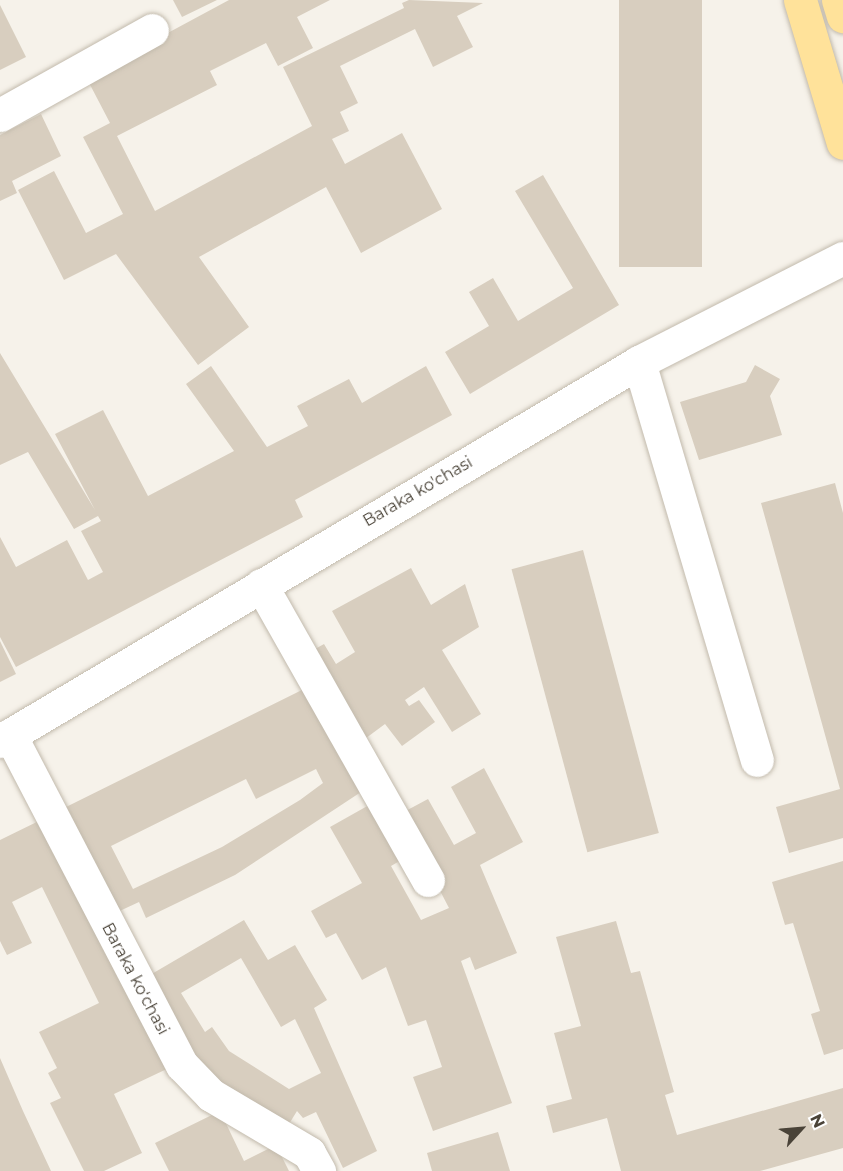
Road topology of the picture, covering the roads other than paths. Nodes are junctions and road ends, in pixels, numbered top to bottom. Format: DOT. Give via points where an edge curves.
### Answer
graph roads {
  1 [pos="801,0"];
  2 [pos="838,0"];
  3 [pos="843,16"];
  4 [pos="152,30"];
  5 [pos="0,115"];
  6 [pos="843,143"];
  7 [pos="843,258"];
  8 [pos="639,362"];
  9 [pos="261,585"];
  10 [pos="5,738"];
  11 [pos="757,759"];
  12 [pos="428,880"];
  13 [pos="319,1171"];
  1 -- 6 [label="main road"];
  2 -- 3 [label="main road"];
  4 -- 5 [label="street"];
  7 -- 8 [label="street, Baraka ko'chasi"];
  8 -- 9 [label="street, Baraka ko'chasi"];
  8 -- 11 [label="street"];
  9 -- 10 [label="street, Baraka ko'chasi"];
  9 -- 12 [label="street"];
  10 -- 13 [label="street, Baraka koʻchasi" via="182,1065 211,1095 309,1153"];
}
